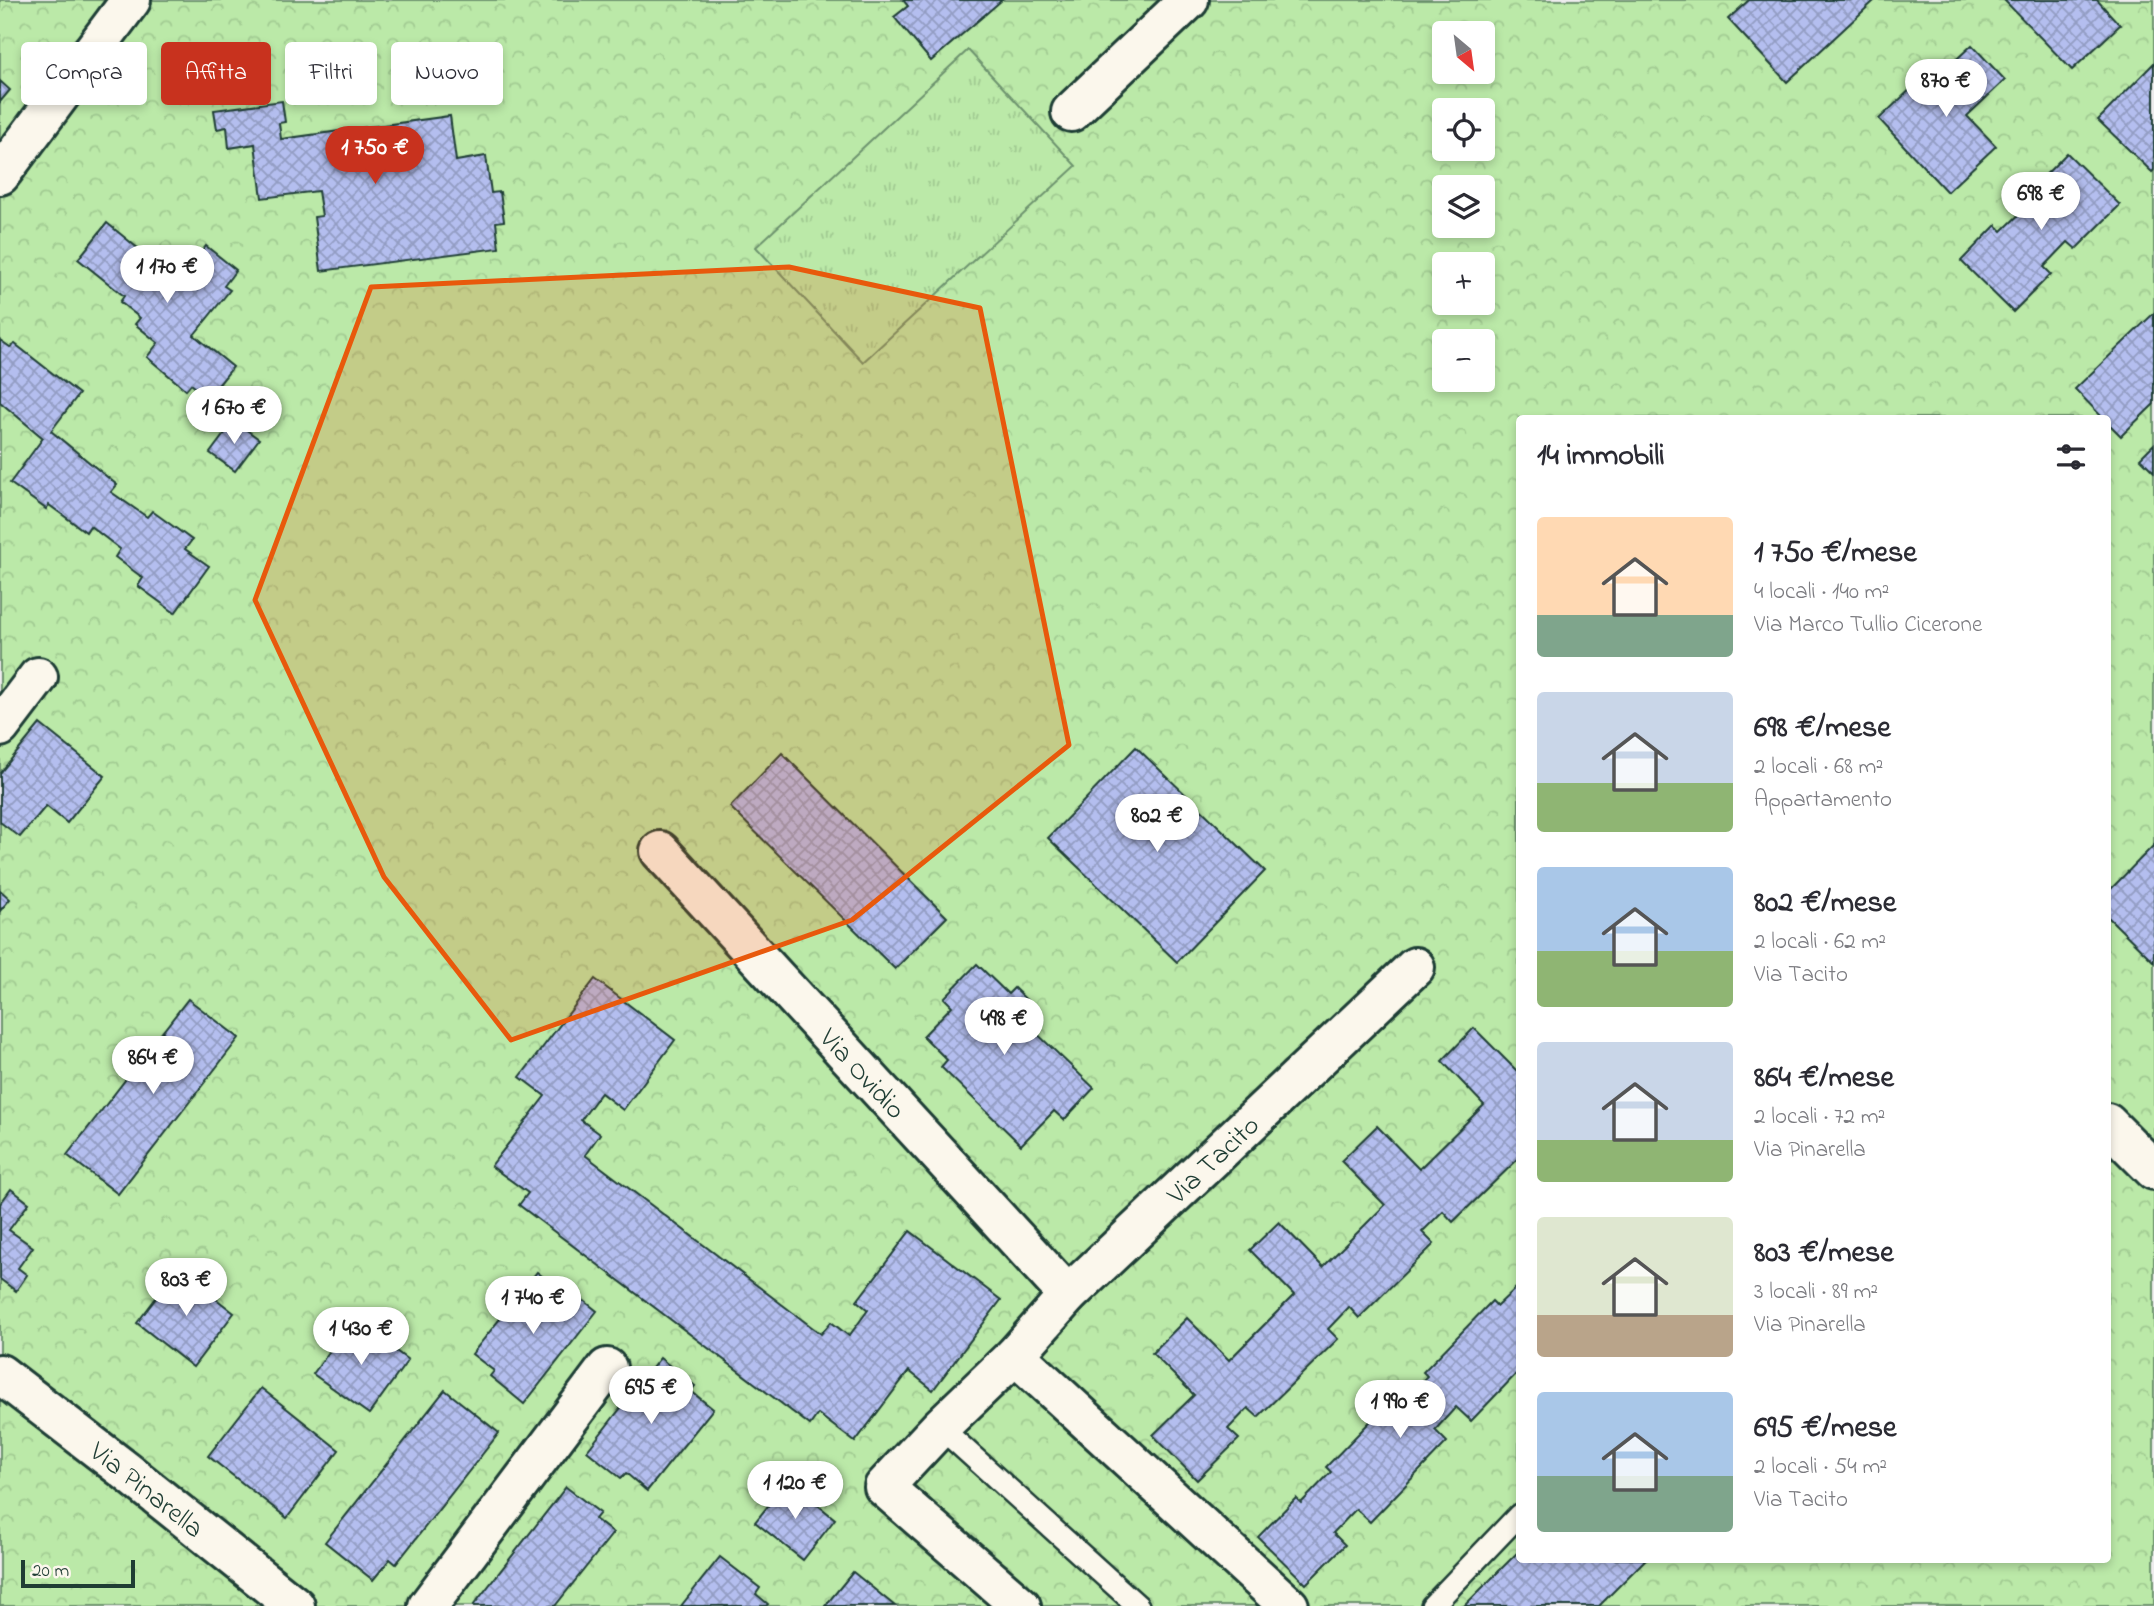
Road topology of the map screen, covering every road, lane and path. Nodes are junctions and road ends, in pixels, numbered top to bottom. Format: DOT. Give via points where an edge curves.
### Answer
graph roads {
  1 [pos="131,0"];
  2 [pos="1189,0"];
  3 [pos="1071,112"];
  4 [pos="0,175"];
  5 [pos="38,677"];
  6 [pos="0,727"];
  7 [pos="660,851"];
  8 [pos="1415,967"];
  9 [pos="2111,1127"];
  10 [pos="2154,1170"];
  11 [pos="1068,1295"];
  12 [pos="1015,1355"];
  13 [pos="607,1368"];
  14 [pos="0,1374"];
  15 [pos="940,1427"];
  16 [pos="1516,1519"];
  17 [pos="295,1606"];
  18 [pos="428,1606"];
  19 [pos="1021,1606"];
  20 [pos="1138,1606"];
  21 [pos="1289,1606"];
  22 [pos="1432,1606"];
  1 -- 4 [label="street"];
  2 -- 3 [label="street"];
  5 -- 6 [label="street"];
  7 -- 11 [label="street, Via Ovidio"];
  8 -- 11 [label="street, Via Tacito"];
  9 -- 10 [label="street"];
  11 -- 12 [label="street, Via Tacito"];
  12 -- 15 [label="street, Via Tacito"];
  12 -- 21 [label="street"];
  13 -- 18 [label="street"];
  14 -- 17 [label="street, Via Pinarella"];
  15 -- 19 [label="street, Via Tacito" via="884,1487"];
  15 -- 20 [label="lane"];
  16 -- 22 [label="lane"];
}
